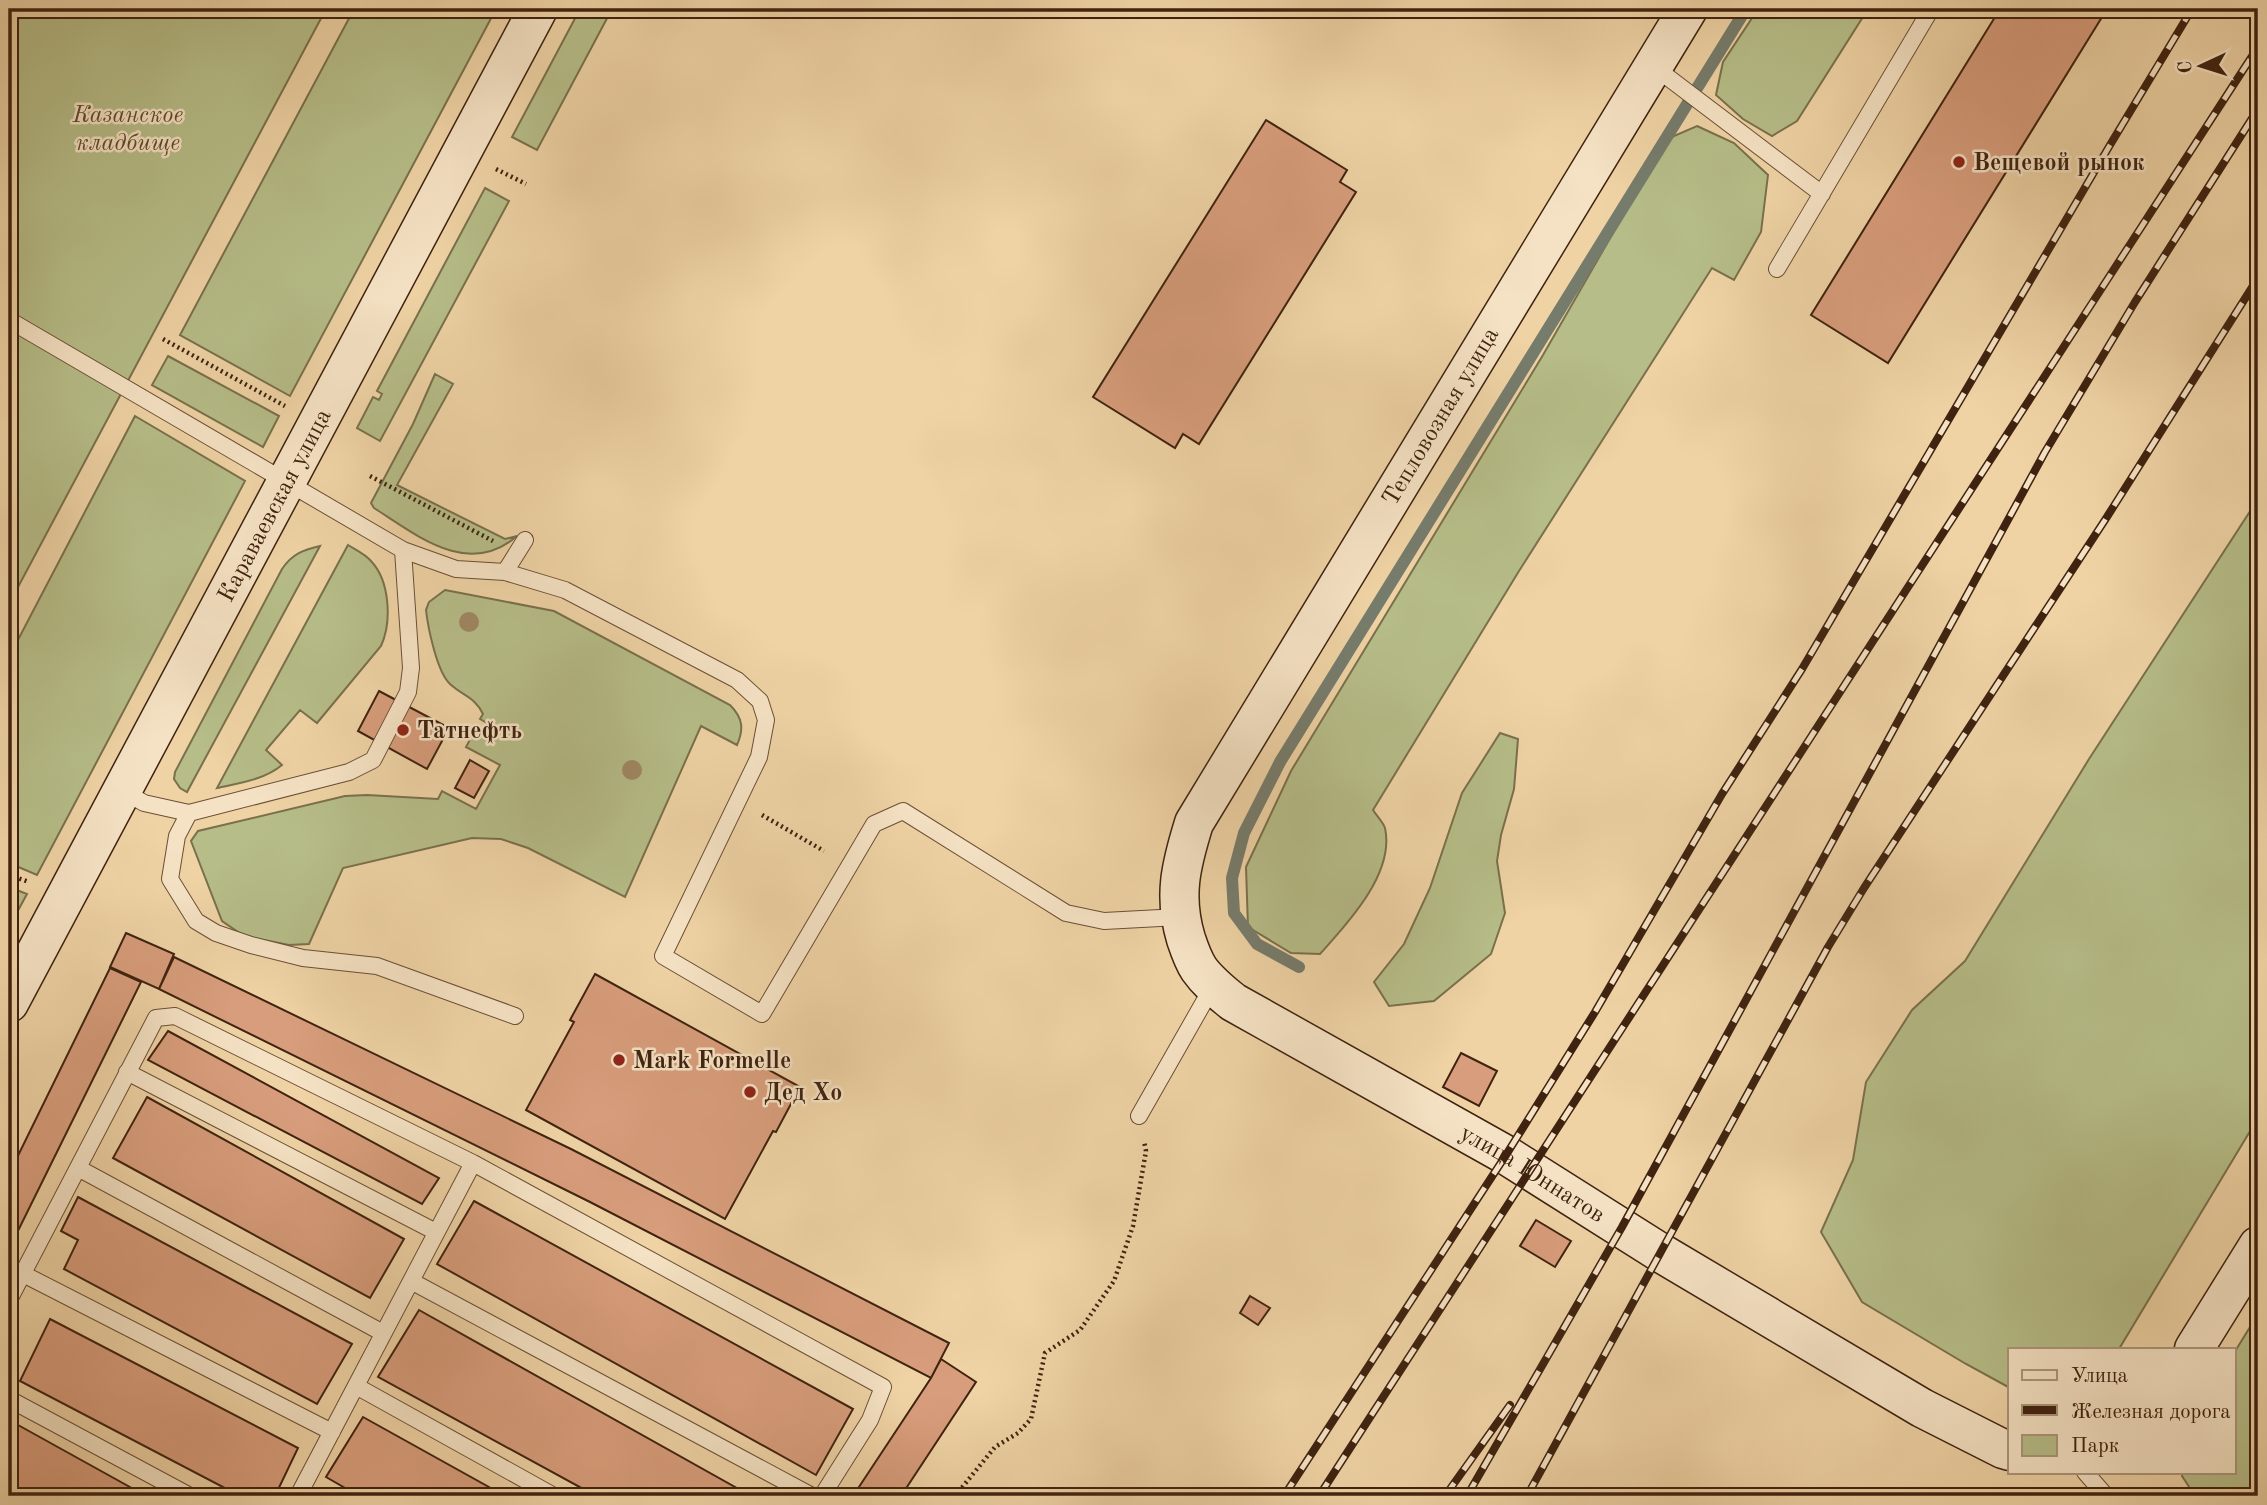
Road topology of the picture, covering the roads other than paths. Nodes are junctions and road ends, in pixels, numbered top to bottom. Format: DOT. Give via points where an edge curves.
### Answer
graph roads {
  1 [pos="538,9"];
  2 [pos="1688,9"];
  3 [pos="1931,9"];
  4 [pos="1666,77"];
  5 [pos="1822,194"];
  6 [pos="1777,269"];
  7 [pos="9,320"];
  8 [pos="286,482"];
  9 [pos="521,547"];
  10 [pos="403,550"];
  11 [pos="505,572"];
  12 [pos="123,791"];
  13 [pos="189,813"];
  14 [pos="1194,823"];
  15 [pos="1180,917"];
  16 [pos="1213,986"];
  17 [pos="9,1003"];
  18 [pos="516,1016"];
  19 [pos="127,1072"];
  20 [pos="1139,1116"];
  21 [pos="473,1163"];
  22 [pos="78,1168"];
  23 [pos="436,1232"];
  24 [pos="2258,1246"];
  25 [pos="23,1274"];
  26 [pos="411,1281"];
  27 [pos="9,1300"];
  28 [pos="383,1333"];
  29 [pos="2194,1348"];
  30 [pos="356,1386"];
  31 [pos="9,1399"];
  32 [pos="332,1432"];
  33 [pos="2006,1450"];
  34 [pos="2087,1474"];
  35 [pos="305,1494"];
  36 [pos="190,1496"];
  37 [pos="554,1496"];
  38 [pos="812,1496"];
  39 [pos="822,1496"];
  40 [pos="2106,1496"];
  1 -- 8 [label="street, Караваевская улица"];
  2 -- 4 [label="street, Тепловозная улица"];
  3 -- 5 [label="lane"];
  4 -- 5 [label="lane"];
  4 -- 14 [label="street, Тепловозная улица"];
  5 -- 6 [label="lane"];
  7 -- 8 [label="lane"];
  8 -- 10 [label="lane"];
  8 -- 12 [label="street, Караваевская улица"];
  9 -- 11 [label="lane"];
  10 -- 11 [label="lane" via="456,569"];
  10 -- 13 [label="lane" via="411,657 408,692 373,760 349,772"];
  11 -- 15 [label="lane" via="565,590 737,680 760,701 766,720 759,757 663,956 762,1014 874,824 903,811 1066,913 1104,921"];
  12 -- 13 [label="lane" via="144,803"];
  12 -- 17 [label="street, Караваевская улица"];
  13 -- 18 [label="lane" via="177,836 170,879 196,921 251,946 377,967"];
  14 -- 15 [label="street, улица Юннатов" via="1178,882"];
  15 -- 16 [label="street, улица Юннатов" via="1198,967"];
  16 -- 20 [label="lane"];
  16 -- 33 [label="street, улица Юннатов" via="1233,1002 1506,1155 1922,1408"];
  19 -- 21 [label="lane" via="156,1018 175,1016"];
  19 -- 22 [label="lane"];
  19 -- 23 [label="lane"];
  21 -- 23 [label="lane"];
  21 -- 39 [label="lane" via="883,1387 870,1420"];
  22 -- 25 [label="lane"];
  22 -- 28 [label="lane"];
  23 -- 26 [label="lane"];
  24 -- 29 [label="street"];
  25 -- 27 [label="lane"];
  25 -- 32 [label="lane"];
  26 -- 28 [label="lane"];
  26 -- 38 [label="lane"];
  28 -- 30 [label="lane"];
  30 -- 32 [label="lane"];
  30 -- 37 [label="lane"];
  31 -- 36 [label="lane"];
  32 -- 35 [label="lane"];
  34 -- 40 [label="lane"];
}
